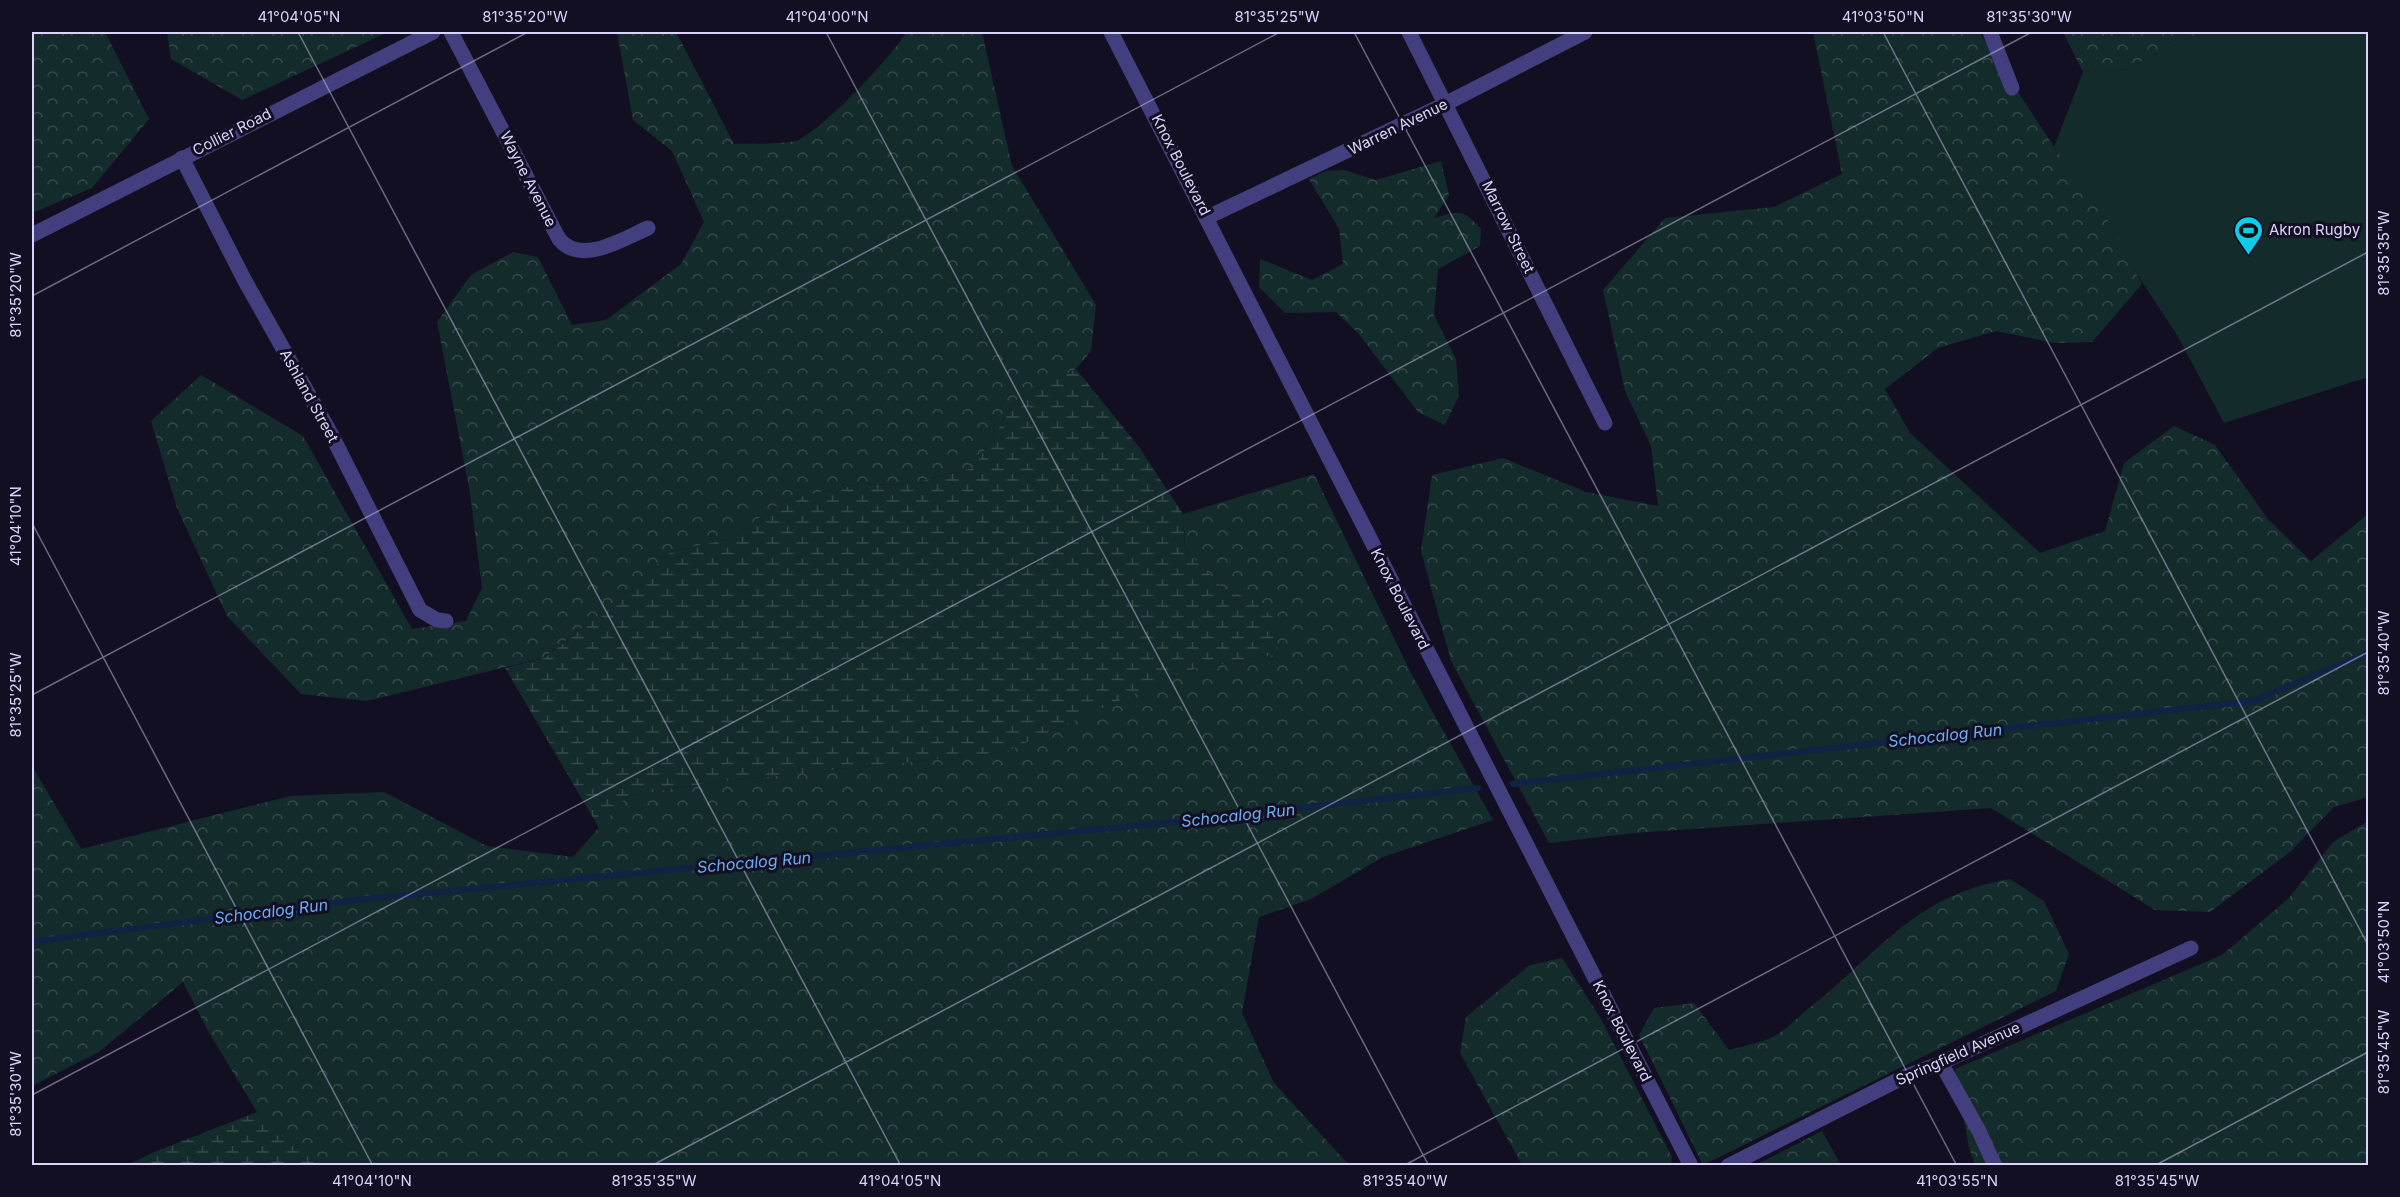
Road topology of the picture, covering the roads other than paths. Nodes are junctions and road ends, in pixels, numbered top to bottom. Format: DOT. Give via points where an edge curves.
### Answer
graph roads {
  1 [pos="433,32"];
  2 [pos="451,32"];
  3 [pos="1111,32"];
  4 [pos="1409,32"];
  5 [pos="1585,32"];
  6 [pos="1990,32"];
  7 [pos="2012,88"];
  8 [pos="1447,103"];
  9 [pos="182,158"];
  10 [pos="1208,218"];
  11 [pos="648,228"];
  12 [pos="32,235"];
  13 [pos="1605,423"];
  14 [pos="446,621"];
  15 [pos="2191,948"];
  16 [pos="1941,1063"];
  17 [pos="1691,1166"];
  18 [pos="1728,1166"];
  19 [pos="1995,1166"];
  1 -- 9 [label="street, Collier Road"];
  2 -- 11 [label="street, Wayne Avenue" via="566,247 579,252 596,249"];
  3 -- 10 [label="street, Knox Boulevard"];
  4 -- 8 [label="street, Marrow Street"];
  5 -- 8 [label="street, Warren Avenue"];
  6 -- 7 [label="street"];
  8 -- 10 [label="street, Warren Avenue"];
  8 -- 13 [label="street, Marrow Street"];
  9 -- 12 [label="street, Collier Road"];
  9 -- 14 [label="street, Ashland Street" via="245,281 330,432 420,610"];
  10 -- 17 [label="street, Knox Boulevard"];
  15 -- 16 [label="street, Springfield Avenue"];
  16 -- 18 [label="street, Springfield Avenue" via="1904,1077"];
  16 -- 19 [label="street"];
}
